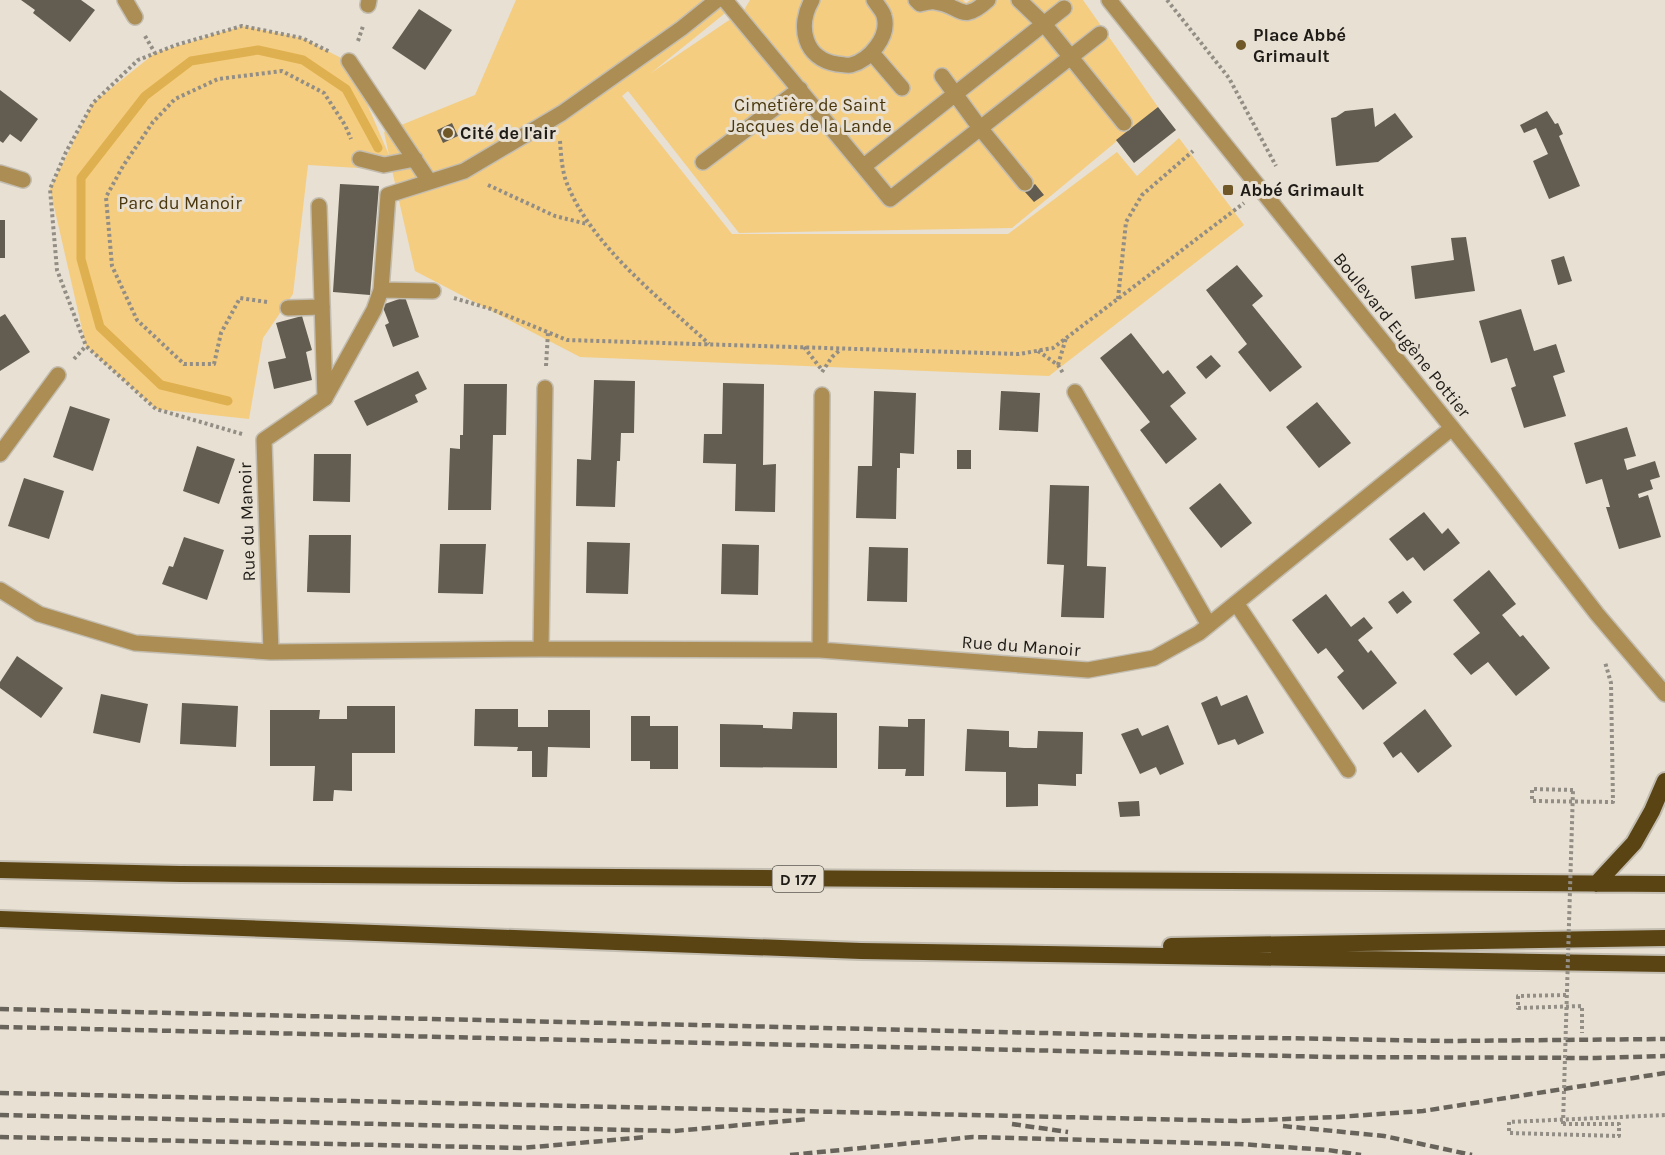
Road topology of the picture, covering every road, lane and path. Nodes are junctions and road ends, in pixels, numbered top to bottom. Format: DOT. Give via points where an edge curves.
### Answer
graph roads {
  1 [pos="125,0"];
  2 [pos="717,0"];
  3 [pos="725,0"];
  4 [pos="812,0"];
  5 [pos="874,0"];
  6 [pos="916,0"];
  7 [pos="988,0"];
  8 [pos="1019,0"];
  9 [pos="1109,0"];
  10 [pos="1167,0"];
  11 [pos="368,2"];
  12 [pos="1064,8"];
  13 [pos="135,17"];
  14 [pos="1044,24"];
  15 [pos="1100,34"];
  16 [pos="872,53"];
  17 [pos="1070,56"];
  18 [pos="349,62"];
  19 [pos="942,76"];
  20 [pos="902,88"];
  21 [pos="800,90"];
  22 [pos="956,95"];
  23 [pos="562,113"];
  24 [pos="1124,123"];
  25 [pos="980,128"];
  26 [pos="1193,151"];
  27 [pos="360,159"];
  28 [pos="415,159"];
  29 [pos="703,162"];
  30 [pos="864,166"];
  31 [pos="1276,167"];
  32 [pos="0,173"];
  33 [pos="457,173"];
  34 [pos="23,180"];
  35 [pos="429,181"];
  36 [pos="1025,183"];
  37 [pos="1247,201"];
  38 [pos="319,206"];
  39 [pos="588,224"];
  40 [pos="381,290"];
  41 [pos="433,291"];
  42 [pos="1118,299"];
  43 [pos="265,302"];
  44 [pos="322,307"];
  45 [pos="288,308"];
  46 [pos="548,332"];
  47 [pos="1066,337"];
  48 [pos="709,344"];
  49 [pos="804,347"];
  50 [pos="1037,350"];
  51 [pos="1058,365"];
  52 [pos="822,370"];
  53 [pos="58,375"];
  54 [pos="545,388"];
  55 [pos="1076,392"];
  56 [pos="822,395"];
  57 [pos="325,398"];
  58 [pos="1452,428"];
  59 [pos="264,440"];
  60 [pos="0,454"];
  61 [pos="0,590"];
  62 [pos="1236,603"];
  63 [pos="1209,625"];
  64 [pos="542,648"];
  65 [pos="820,650"];
  66 [pos="271,652"];
  67 [pos="1603,658"];
  68 [pos="1665,694"];
  69 [pos="1348,770"];
  70 [pos="1665,782"];
  71 [pos="0,870"];
  72 [pos="1596,884"];
  73 [pos="1665,884"];
  74 [pos="0,919"];
  75 [pos="1665,938"];
  76 [pos="861,951"];
  77 [pos="1665,964"];
  78 [pos="1566,995"];
  79 [pos="1582,1033"];
  80 [pos="1665,1115"];
  1 -- 13 [label="street"];
  2 -- 23 [label="street"];
  3 -- 21 [label="street"];
  4 -- 16 [label="street" via="805,12 804,35 814,53 829,63 850,66"];
  5 -- 16 [label="street" via="885,16 883,36"];
  6 -- 7 [label="street" via="965,13 977,10"];
  8 -- 14 [label="street"];
  9 -- 58 [label="street, Boulevard Eugène Pottier"];
  10 -- 31 [label="path" via="1229,78"];
  11 -- 18 [label="path" via="362,31"];
  12 -- 14 [label="street"];
  14 -- 17 [label="street"];
  14 -- 22 [label="street"];
  15 -- 17 [label="street"];
  16 -- 20 [label="street"];
  17 -- 24 [label="street"];
  17 -- 25 [label="street"];
  18 -- 28 [label="street"];
  18 -- 59 [label="path" via="302,38 242,26 138,60 93,103 50,189 57,270 86,346 156,409"];
  19 -- 22 [label="street"];
  21 -- 29 [label="street"];
  21 -- 30 [label="street"];
  22 -- 25 [label="street"];
  22 -- 30 [label="street"];
  23 -- 33 [label="street"];
  23 -- 39 [label="path" via="560,142 567,184"];
  25 -- 30 [label="street" via="890,199"];
  25 -- 36 [label="street"];
  26 -- 42 [label="path" via="1142,195 1126,222"];
  27 -- 28 [label="street" via="384,165"];
  27 -- 43 [label="path" via="345,125 324,93 282,71 218,79 175,99 153,122 123,166 106,197 112,266 137,320 184,364 214,364 221,333 240,298"];
  28 -- 35 [label="street"];
  32 -- 34 [label="street"];
  33 -- 35 [label="street"];
  33 -- 39 [label="path" via="555,216"];
  35 -- 40 [label="street" via="388,195"];
  37 -- 42 [label="path"];
  38 -- 44 [label="street"];
  39 -- 48 [label="path"];
  40 -- 41 [label="street"];
  40 -- 57 [label="street"];
  41 -- 46 [label="path"];
  42 -- 47 [label="path"];
  44 -- 45 [label="street"];
  44 -- 57 [label="street"];
  46 -- 48 [label="path" via="567,340"];
  46 -- 54 [label="path"];
  47 -- 50 [label="path" via="1053,348"];
  47 -- 51 [label="path"];
  48 -- 49 [label="path"];
  49 -- 50 [label="path" via="1019,354"];
  49 -- 52 [label="path"];
  50 -- 51 [label="path"];
  51 -- 55 [label="path"];
  53 -- 60 [label="street"];
  54 -- 64 [label="street"];
  55 -- 63 [label="street"];
  56 -- 65 [label="street"];
  57 -- 59 [label="street, Rue du Manoir"];
  58 -- 62 [label="street, Rue du Manoir"];
  58 -- 68 [label="street, Boulevard Eugène Pottier" via="1597,614"];
  59 -- 66 [label="street, Rue du Manoir"];
  61 -- 66 [label="street, Rue du Manoir" via="39,614 135,643"];
  62 -- 63 [label="street, Rue du Manoir"];
  62 -- 69 [label="street"];
  63 -- 65 [label="street, Rue du Manoir" via="1154,658 1088,670"];
  64 -- 65 [label="street, Rue du Manoir"];
  64 -- 66 [label="street, Rue du Manoir"];
  67 -- 78 [label="path, bridge" via="1611,684 1613,802 1532,801 1532,789 1573,790"];
  70 -- 72 [label="highway" via="1634,843"];
  71 -- 72 [label="highway, D 177"];
  72 -- 73 [label="highway, D 177"];
  74 -- 76 [label="highway"];
  75 -- 76 [label="highway"];
  76 -- 77 [label="highway"];
  78 -- 79 [label="path" via="1518,996 1518,1008 1582,1006"];
  78 -- 80 [label="path, bridge" via="1563,1124 1619,1124 1619,1136 1509,1133 1509,1122"];
}
